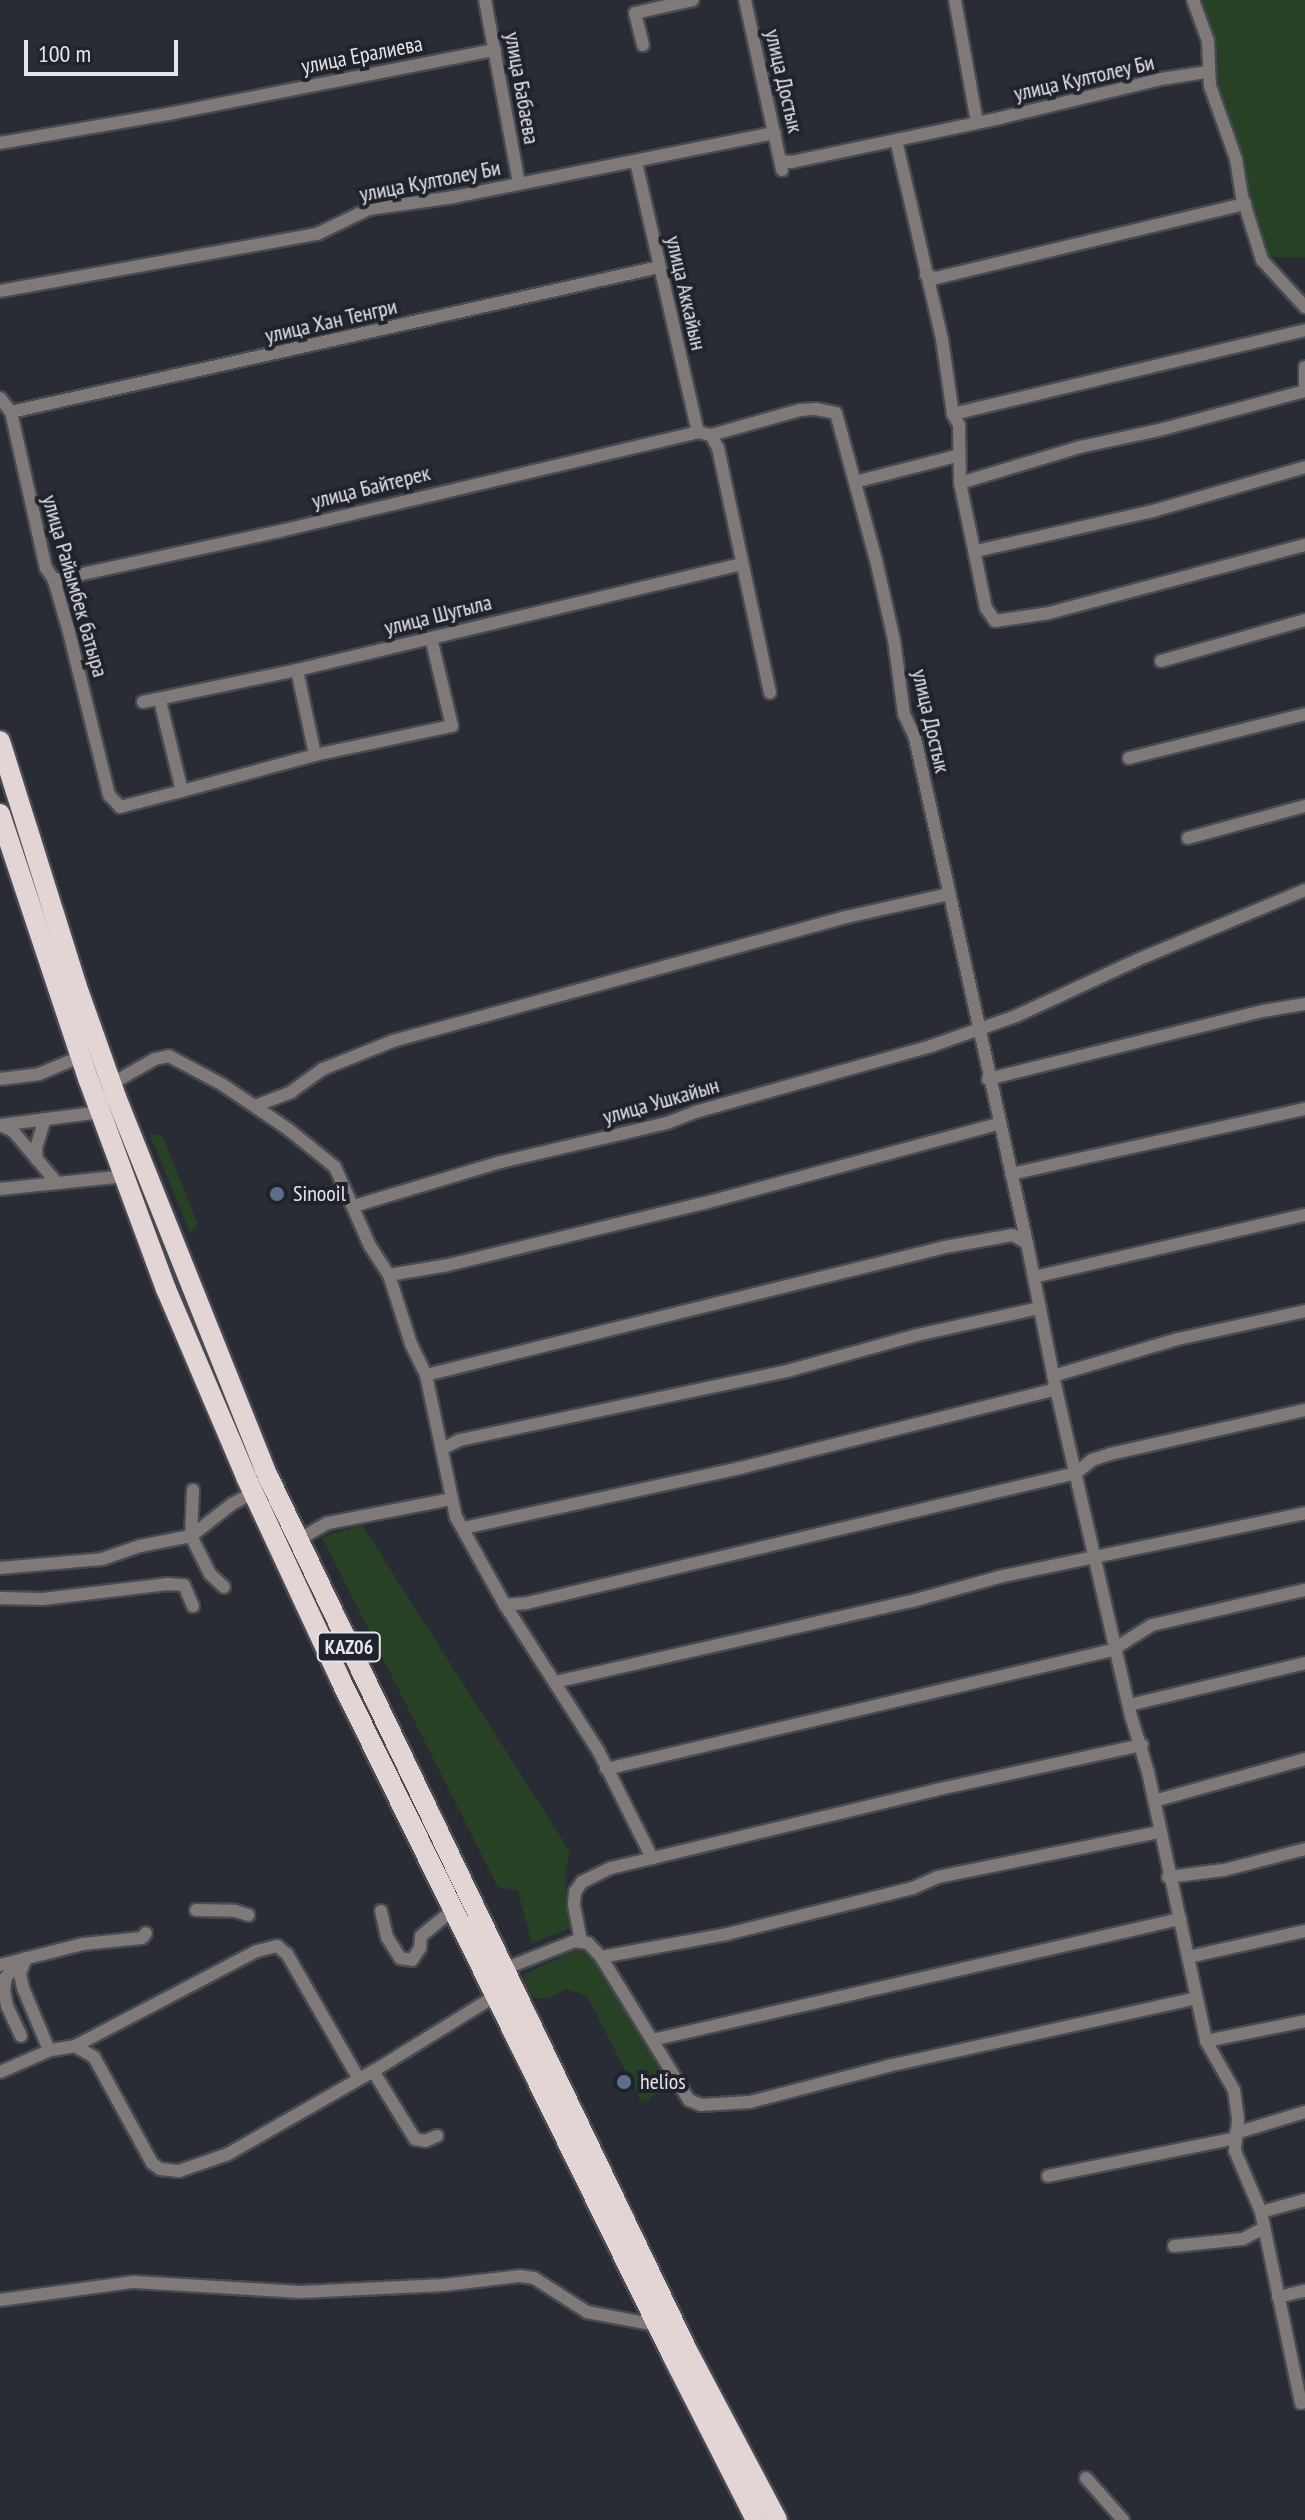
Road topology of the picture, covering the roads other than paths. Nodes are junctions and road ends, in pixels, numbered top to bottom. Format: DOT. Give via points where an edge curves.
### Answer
graph roads {
  1 [pos="485,0"];
  2 [pos="693,0"];
  3 [pos="745,0"];
  4 [pos="955,0"];
  5 [pos="1193,0"];
  6 [pos="643,45"];
  7 [pos="495,50"];
  8 [pos="1207,72"];
  9 [pos="977,122"];
  10 [pos="775,133"];
  11 [pos="896,140"];
  12 [pos="0,143"];
  13 [pos="636,162"];
  14 [pos="782,165"];
  15 [pos="519,184"];
  16 [pos="1245,204"];
  17 [pos="659,267"];
  18 [pos="926,275"];
  19 [pos="0,291"];
  20 [pos="1305,307"];
  21 [pos="1305,330"];
  22 [pos="1305,367"];
  23 [pos="1305,390"];
  24 [pos="0,398"];
  25 [pos="11,412"];
  26 [pos="953,414"];
  27 [pos="842,423"];
  28 [pos="704,433"];
  29 [pos="960,455"];
  30 [pos="1305,467"];
  31 [pos="855,482"];
  32 [pos="960,483"];
  33 [pos="1305,545"];
  34 [pos="976,551"];
  35 [pos="742,564"];
  36 [pos="54,580"];
  37 [pos="1305,620"];
  38 [pos="431,638"];
  39 [pos="1161,661"];
  40 [pos="297,670"];
  41 [pos="770,693"];
  42 [pos="160,701"];
  43 [pos="143,702"];
  44 [pos="1305,714"];
  45 [pos="0,741"];
  46 [pos="315,755"];
  47 [pos="1129,758"];
  48 [pos="182,791"];
  49 [pos="1305,806"];
  50 [pos="0,814"];
  51 [pos="1188,838"];
  52 [pos="1305,890"];
  53 [pos="949,894"];
  54 [pos="1305,1004"];
  55 [pos="978,1030"];
  56 [pos="80,1057"];
  57 [pos="0,1079"];
  58 [pos="988,1079"];
  59 [pos="107,1099"];
  60 [pos="255,1106"];
  61 [pos="1305,1109"];
  62 [pos="45,1119"];
  63 [pos="998,1124"];
  64 [pos="0,1125"];
  65 [pos="37,1160"];
  66 [pos="1011,1174"];
  67 [pos="125,1176"];
  68 [pos="57,1183"];
  69 [pos="0,1189"];
  70 [pos="354,1206"];
  71 [pos="1305,1215"];
  72 [pos="1027,1243"];
  73 [pos="389,1275"];
  74 [pos="1034,1277"];
  75 [pos="1040,1308"];
  76 [pos="1305,1311"];
  77 [pos="426,1375"];
  78 [pos="1054,1383"];
  79 [pos="1305,1410"];
  80 [pos="442,1449"];
  81 [pos="1076,1473"];
  82 [pos="193,1490"];
  83 [pos="253,1493"];
  84 [pos="451,1499"];
  85 [pos="1305,1513"];
  86 [pos="463,1528"];
  87 [pos="191,1536"];
  88 [pos="298,1540"];
  89 [pos="1096,1557"];
  90 [pos="0,1568"];
  91 [pos="224,1587"];
  92 [pos="1305,1590"];
  93 [pos="0,1598"];
  94 [pos="505,1605"];
  95 [pos="193,1606"];
  96 [pos="1117,1648"];
  97 [pos="1305,1663"];
  98 [pos="555,1682"];
  99 [pos="1129,1705"];
  100 [pos="1142,1745"];
  101 [pos="1305,1759"];
  102 [pos="606,1769"];
  103 [pos="1154,1801"];
  104 [pos="1159,1832"];
  105 [pos="1305,1849"];
  106 [pos="652,1858"];
  107 [pos="1168,1877"];
  108 [pos="196,1910"];
  109 [pos="453,1910"];
  110 [pos="381,1911"];
  111 [pos="248,1915"];
  112 [pos="1180,1919"];
  113 [pos="1305,1931"];
  114 [pos="146,1933"];
  115 [pos="581,1941"];
  116 [pos="601,1957"];
  117 [pos="1188,1957"];
  118 [pos="26,1958"];
  119 [pos="0,1965"];
  120 [pos="504,1969"];
  121 [pos="495,1996"];
  122 [pos="1197,1998"];
  123 [pos="1305,2021"];
  124 [pos="21,2036"];
  125 [pos="652,2040"];
  126 [pos="1206,2041"];
  127 [pos="47,2045"];
  128 [pos="75,2046"];
  129 [pos="373,2071"];
  130 [pos="0,2072"];
  131 [pos="359,2079"];
  132 [pos="1305,2112"];
  133 [pos="437,2136"];
  134 [pos="1236,2136"];
  135 [pos="1048,2176"];
  136 [pos="1305,2200"];
  137 [pos="1261,2212"];
  138 [pos="1264,2228"];
  139 [pos="1174,2246"];
  140 [pos="1305,2291"];
  141 [pos="1278,2297"];
  142 [pos="0,2300"];
  143 [pos="666,2326"];
  144 [pos="1305,2402"];
  145 [pos="1086,2478"];
  146 [pos="756,2520"];
  147 [pos="777,2520"];
  148 [pos="1123,2520"];
  1 -- 7 [label="street, улица Бабаева"];
  2 -- 6 [label="street" via="635,13"];
  3 -- 10 [label="street, улица Достык"];
  4 -- 9 [label="street"];
  5 -- 8 [label="street" via="1208,41"];
  7 -- 12 [label="street, улица Ералиева"];
  7 -- 15 [label="street, улица Бабаева"];
  8 -- 9 [label="street, улица Култолеу Би"];
  8 -- 16 [label="street"];
  9 -- 11 [label="street, улица Култолеу Би"];
  10 -- 13 [label="street, улица Култолеу Би"];
  10 -- 14 [label="street, улица Достык"];
  11 -- 14 [label="street, улица Култолеу Би"];
  11 -- 18 [label="street"];
  13 -- 15 [label="street, улица Култолеу Би"];
  13 -- 17 [label="street, улица Аккайын"];
  15 -- 19 [label="street, улица Култолеу Би" via="369,209 317,234"];
  16 -- 18 [label="street" via="936,278"];
  16 -- 20 [label="street" via="1262,260"];
  17 -- 25 [label="street, улица Хан Тенгри"];
  17 -- 28 [label="street, улица Аккайын"];
  18 -- 26 [label="street"];
  21 -- 26 [label="street"];
  22 -- 23 [label="street"];
  23 -- 32 [label="street"];
  24 -- 25 [label="street, улица Райымбек батыра"];
  25 -- 36 [label="street, улица Райымбек батыра" via="46,568"];
  26 -- 29 [label="street" via="959,425"];
  27 -- 28 [label="street, улица Байтерек" via="831,410 816,409"];
  27 -- 31 [label="street, улица Достык"];
  28 -- 35 [label="street, улица Аккайын" via="718,448"];
  28 -- 36 [label="street, улица Байтерек"];
  29 -- 31 [label="street"];
  29 -- 32 [label="street"];
  30 -- 34 [label="street" via="1153,511"];
  31 -- 53 [label="street, улица Достык"];
  32 -- 34 [label="street"];
  33 -- 34 [label="street" via="1006,622 995,621 986,608"];
  35 -- 38 [label="street, улица Шугыла"];
  35 -- 41 [label="street, улица Аккайын"];
  36 -- 48 [label="street, улица Райымбек батыра" via="113,802 120,807"];
  37 -- 39 [label="street"];
  38 -- 40 [label="street, улица Шугыла"];
  38 -- 46 [label="street" via="452,726"];
  40 -- 42 [label="street, улица Шугыла"];
  40 -- 46 [label="street"];
  42 -- 43 [label="street, улица Шугыла"];
  42 -- 48 [label="street"];
  44 -- 47 [label="street"];
  45 -- 59 [label="highway, KАZ06"];
  46 -- 48 [label="street"];
  49 -- 51 [label="street"];
  50 -- 56 [label="highway, KАZ06"];
  52 -- 55 [label="street, улица Ушкайын"];
  53 -- 55 [label="street, улица Достык"];
  53 -- 60 [label="street" via="846,917 393,1041 323,1069 291,1092"];
  54 -- 58 [label="street"];
  55 -- 58 [label="street, улица Достык"];
  55 -- 70 [label="street, улица Ушкайын" via="667,1123 501,1162"];
  56 -- 57 [label="street" via="39,1074"];
  56 -- 59 [label="highway, KАZ06"];
  58 -- 63 [label="street, улица Достык"];
  59 -- 60 [label="street" via="155,1059 169,1056"];
  59 -- 62 [label="street"];
  59 -- 67 [label="highway, KАZ06"];
  59 -- 88 [label="highway, KАZ06"];
  60 -- 70 [label="street" via="335,1167"];
  61 -- 66 [label="street"];
  62 -- 64 [label="street"];
  62 -- 65 [label="street"];
  63 -- 66 [label="street, улица Достык"];
  63 -- 73 [label="street" via="705,1203"];
  64 -- 65 [label="street" via="13,1131"];
  65 -- 68 [label="street"];
  66 -- 72 [label="street, улица Достык"];
  67 -- 68 [label="street"];
  67 -- 83 [label="highway, KАZ06" via="166,1289"];
  68 -- 69 [label="street"];
  70 -- 73 [label="street"];
  71 -- 74 [label="street"];
  72 -- 74 [label="street, улица Достык"];
  72 -- 77 [label="street" via="1013,1235 945,1247"];
  73 -- 77 [label="street"];
  74 -- 75 [label="street, улица Достык"];
  75 -- 78 [label="street, улица Достык"];
  75 -- 80 [label="street" via="787,1371 460,1440"];
  76 -- 78 [label="street" via="1178,1339"];
  77 -- 80 [label="street"];
  78 -- 81 [label="street, улица Достык"];
  78 -- 86 [label="street" via="740,1468"];
  79 -- 81 [label="street" via="1110,1454"];
  80 -- 84 [label="street"];
  81 -- 89 [label="street, улица Достык"];
  81 -- 94 [label="street"];
  82 -- 87 [label="street"];
  83 -- 87 [label="street"];
  83 -- 109 [label="highway, KАZ06"];
  84 -- 86 [label="street"];
  84 -- 88 [label="street" via="328,1523"];
  85 -- 89 [label="street"];
  86 -- 94 [label="street"];
  87 -- 90 [label="street" via="102,1559"];
  87 -- 91 [label="street" via="210,1574"];
  88 -- 120 [label="highway, KАZ06"];
  89 -- 96 [label="street, улица Достык"];
  89 -- 98 [label="street"];
  92 -- 96 [label="street" via="1152,1625"];
  93 -- 95 [label="street" via="43,1599 168,1584 184,1585"];
  94 -- 98 [label="street"];
  96 -- 99 [label="street, улица Достык"];
  96 -- 102 [label="street"];
  97 -- 99 [label="street"];
  98 -- 102 [label="street"];
  99 -- 100 [label="street, улица Достык"];
  100 -- 103 [label="street, улица Достык"];
  100 -- 106 [label="street"];
  101 -- 103 [label="street"];
  102 -- 106 [label="street"];
  103 -- 104 [label="street, улица Достык"];
  104 -- 107 [label="street, улица Достык"];
  104 -- 116 [label="street" via="938,1877 913,1888 727,1934"];
  105 -- 107 [label="street" via="1224,1870"];
  106 -- 115 [label="street" via="582,1882 574,1904"];
  107 -- 112 [label="street, улица Достык"];
  108 -- 111 [label="street"];
  109 -- 110 [label="street" via="421,1936 412,1960 400,1958 387,1937"];
  109 -- 121 [label="highway, KАZ06"];
  112 -- 117 [label="street, улица Достык"];
  112 -- 125 [label="street"];
  113 -- 117 [label="street"];
  114 -- 118 [label="street" via="142,1938 83,1944"];
  115 -- 116 [label="street"];
  115 -- 120 [label="street"];
  116 -- 125 [label="street"];
  117 -- 122 [label="street, улица Достык"];
  118 -- 119 [label="street"];
  118 -- 124 [label="street" via="10,1970 4,1990"];
  118 -- 127 [label="street" via="20,1974 23,1988"];
  120 -- 143 [label="highway, KАZ06"];
  121 -- 129 [label="street"];
  121 -- 143 [label="highway, KАZ06"];
  122 -- 125 [label="street" via="732,2105 689,2100"];
  122 -- 126 [label="street, улица Достык"];
  123 -- 126 [label="street"];
  126 -- 134 [label="street, улица Достык" via="1234,2090"];
  128 -- 130 [label="street" via="51,2050"];
  128 -- 131 [label="street" via="94,2057 160,2169 179,2171 228,2154"];
  128 -- 131 [label="street" via="257,1951 277,1946 287,1954"];
  129 -- 131 [label="street"];
  129 -- 133 [label="street" via="415,2139"];
  132 -- 134 [label="street"];
  134 -- 135 [label="street"];
  134 -- 137 [label="street, улица Достык" via="1238,2160"];
  136 -- 137 [label="street"];
  137 -- 138 [label="street, улица Достык"];
  138 -- 139 [label="street" via="1228,2242"];
  138 -- 141 [label="street, улица Достык"];
  140 -- 141 [label="street"];
  141 -- 144 [label="street, улица Достык" via="1301,2403"];
  142 -- 143 [label="street" via="134,2282 301,2292 520,2276 534,2278 587,2312"];
  143 -- 146 [label="highway, KАZ06"];
  143 -- 147 [label="highway, KАZ06"];
  145 -- 148 [label="street"];
}
